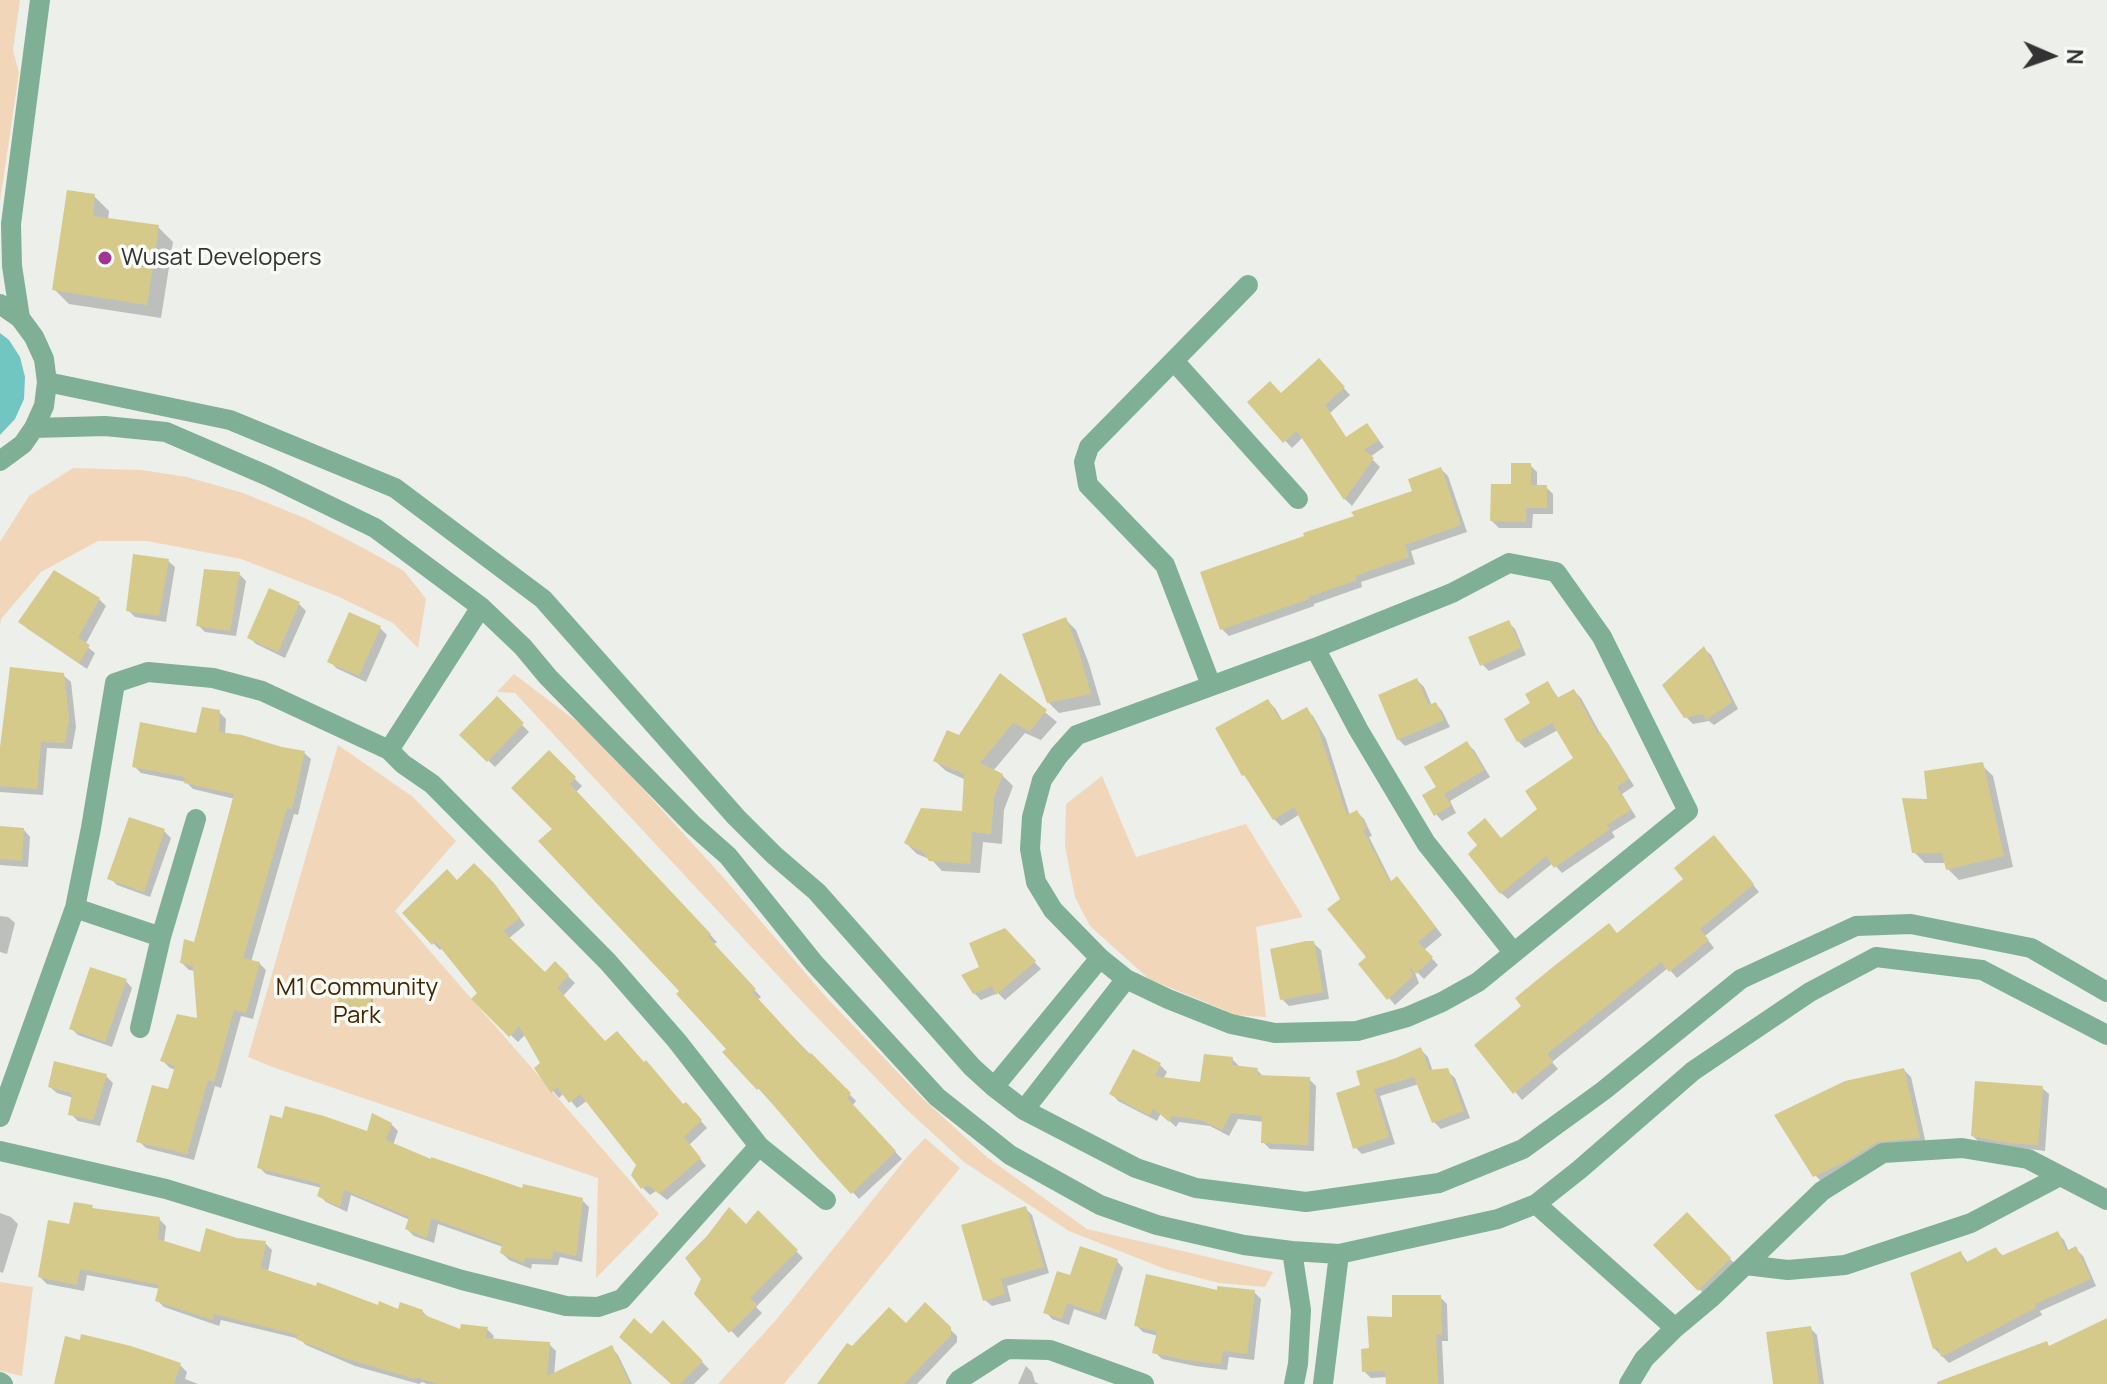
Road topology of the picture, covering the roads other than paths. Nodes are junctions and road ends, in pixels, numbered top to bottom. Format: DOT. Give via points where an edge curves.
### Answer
graph roads {
  1 [pos="40,0"];
  2 [pos="1248,285"];
  3 [pos="0,304"];
  4 [pos="20,318"];
  5 [pos="1174,361"];
  6 [pos="47,382"];
  7 [pos="34,428"];
  8 [pos="0,461"];
  9 [pos="1298,499"];
  10 [pos="481,607"];
  11 [pos="1315,648"];
  12 [pos="1211,685"];
  13 [pos="389,750"];
  14 [pos="736,817"];
  15 [pos="196,819"];
  16 [pos="712,842"];
  17 [pos="75,908"];
  18 [pos="1856,926"];
  19 [pos="161,937"];
  20 [pos="1513,952"];
  21 [pos="1876,957"];
  22 [pos="1100,958"];
  23 [pos="1126,979"];
  24 [pos="2107,992"];
  25 [pos="140,1028"];
  26 [pos="2107,1035"];
  27 [pos="994,1087"];
  28 [pos="1024,1110"];
  29 [pos="0,1117"];
  30 [pos="759,1146"];
  31 [pos="0,1151"];
  32 [pos="2060,1176"];
  33 [pos="826,1200"];
  34 [pos="2107,1200"];
  35 [pos="1536,1204"];
  36 [pos="1292,1251"];
  37 [pos="1339,1254"];
  38 [pos="1745,1265"];
  39 [pos="1675,1328"];
  40 [pos="956,1384"];
  41 [pos="1144,1384"];
  42 [pos="1294,1384"];
  43 [pos="1323,1384"];
  44 [pos="1629,1384"];
  1 -- 4 [label="street" via="11,224"];
  2 -- 5 [label="street"];
  3 -- 4 [label="street"];
  4 -- 6 [label="street" via="44,359"];
  5 -- 9 [label="street"];
  5 -- 12 [label="street" via="1089,447 1084,462 1088,485 1165,565"];
  6 -- 7 [label="street"];
  6 -- 14 [label="street" via="230,420 395,488 543,599"];
  7 -- 8 [label="street"];
  7 -- 10 [label="street" via="105,426 166,432 375,528"];
  10 -- 13 [label="street"];
  10 -- 16 [label="street"];
  11 -- 12 [label="street"];
  11 -- 20 [label="street" via="1426,843"];
  11 -- 20 [label="street" via="1452,593 1509,563 1556,572 1602,637 1688,811"];
  12 -- 22 [label="street" via="1077,735 1042,780 1030,849 1036,882 1053,910"];
  13 -- 17 [label="street" via="262,691 213,678 148,672 115,683"];
  13 -- 30 [label="street" via="432,784 608,962"];
  14 -- 16 [label="street"];
  14 -- 27 [label="street" via="817,892"];
  15 -- 19 [label="street"];
  16 -- 36 [label="street" via="937,1097 1010,1155 1100,1205 1157,1225"];
  17 -- 19 [label="street"];
  17 -- 29 [label="street"];
  18 -- 21 [label="street"];
  18 -- 24 [label="street" via="1911,924 2031,948"];
  18 -- 28 [label="street" via="1741,979 1523,1149 1439,1183 1306,1202 1196,1188 1136,1168"];
  19 -- 25 [label="street"];
  20 -- 23 [label="street" via="1478,982 1442,1002 1357,1031 1275,1033 1231,1024"];
  21 -- 26 [label="street" via="1982,970"];
  21 -- 35 [label="street" via="1810,992 1693,1071"];
  22 -- 23 [label="street"];
  22 -- 27 [label="street"];
  23 -- 28 [label="street"];
  27 -- 28 [label="street"];
  30 -- 31 [label="street" via="622,1299 598,1307 566,1306 462,1280 166,1189"];
  30 -- 33 [label="street"];
  32 -- 34 [label="street"];
  32 -- 38 [label="street" via="1971,1223 1845,1265 1788,1270"];
  32 -- 38 [label="street" via="2028,1159 1962,1148 1883,1153 1822,1191"];
  35 -- 37 [label="street" via="1498,1219"];
  35 -- 39 [label="street"];
  36 -- 37 [label="street"];
  36 -- 42 [label="street" via="1301,1310"];
  37 -- 43 [label="street"];
  38 -- 39 [label="street"];
  39 -- 44 [label="street" via="1644,1359"];
  40 -- 41 [label="street" via="1007,1349 1050,1350"];
}
